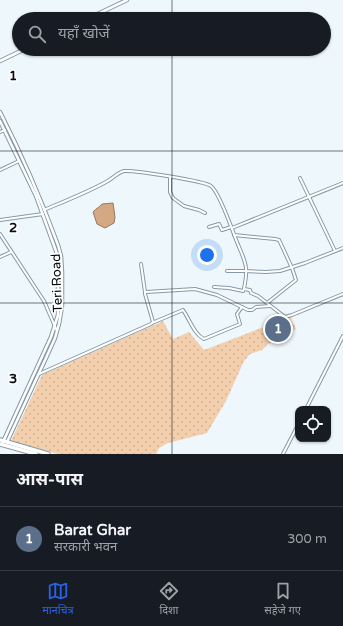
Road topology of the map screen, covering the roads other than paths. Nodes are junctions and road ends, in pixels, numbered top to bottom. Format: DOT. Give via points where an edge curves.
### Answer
graph roads {
  1 [pos="127,0"];
  2 [pos="102,12"];
  3 [pos="12,55"];
  4 [pos="0,61"];
  5 [pos="0,112"];
  6 [pos="0,121"];
  7 [pos="5,130"];
  8 [pos="0,132"];
  9 [pos="23,158"];
  10 [pos="18,161"];
  11 [pos="0,170"];
  12 [pos="170,177"];
  13 [pos="300,178"];
  14 [pos="343,183"];
  15 [pos="310,197"];
  16 [pos="44,210"];
  17 [pos="205,213"];
  18 [pos="43,214"];
  19 [pos="0,220"];
  20 [pos="47,220"];
  21 [pos="208,227"];
  22 [pos="231,228"];
  23 [pos="0,234"];
  24 [pos="234,235"];
  25 [pos="343,248"];
  26 [pos="335,251"];
  27 [pos="12,252"];
  28 [pos="0,257"];
  29 [pos="141,264"];
  30 [pos="292,268"];
  31 [pos="227,271"];
  32 [pos="246,271"];
  33 [pos="214,287"];
  34 [pos="244,289"];
  35 [pos="145,292"];
  36 [pos="343,294"];
  37 [pos="267,303"];
  38 [pos="270,306"];
  39 [pos="242,307"];
  40 [pos="152,323"];
  41 [pos="55,326"];
  42 [pos="57,330"];
  43 [pos="343,336"];
  44 [pos="38,374"];
  45 [pos="308,406"];
  46 [pos="295,431"];
  47 [pos="3,443"];
  48 [pos="36,454"];
  49 [pos="48,454"];
  50 [pos="283,454"];
  1 -- 2 [label="street"];
  3 -- 4 [label="street"];
  5 -- 9 [label="street"];
  6 -- 7 [label="street, Teri Road"];
  7 -- 8 [label="street"];
  7 -- 10 [label="street, Teri Road"];
  9 -- 10 [label="street"];
  9 -- 16 [label="street"];
  10 -- 11 [label="street"];
  10 -- 18 [label="street, Teri Road"];
  12 -- 16 [label="street" via="124,171 105,183"];
  12 -- 17 [label="street" via="170,192 173,198 184,206"];
  12 -- 22 [label="street" via="211,186"];
  13 -- 15 [label="street"];
  14 -- 15 [label="street"];
  15 -- 22 [label="street"];
  15 -- 26 [label="street"];
  16 -- 20 [label="street"];
  18 -- 19 [label="street"];
  18 -- 20 [label="street, Teri Road"];
  20 -- 41 [label="street, Teri Road" via="58,259 58,310"];
  20 -- 42 [label="street" via="62,263 61,312"];
  21 -- 22 [label="street" via="219,224 222,230"];
  22 -- 24 [label="street"];
  23 -- 27 [label="street"];
  24 -- 30 [label="street" via="279,240"];
  24 -- 32 [label="street"];
  25 -- 26 [label="street"];
  26 -- 30 [label="street"];
  27 -- 28 [label="street"];
  27 -- 41 [label="street" via="47,306"];
  29 -- 35 [label="street"];
  30 -- 32 [label="street" via="271,272"];
  30 -- 37 [label="street" via="295,281"];
  31 -- 32 [label="street"];
  32 -- 34 [label="street"];
  33 -- 34 [label="street" via="243,291"];
  34 -- 37 [label="street" via="250,290"];
  35 -- 39 [label="street" via="195,289 217,295"];
  35 -- 40 [label="street"];
  36 -- 38 [label="street" via="288,317 282,316"];
  37 -- 38 [label="street"];
  38 -- 39 [label="street" via="251,310"];
  39 -- 40 [label="street" via="237,314 240,324 204,339 194,329 184,310"];
  40 -- 44 [label="street"];
  41 -- 42 [label="street"];
  41 -- 47 [label="street, Teri Road"];
  42 -- 44 [label="street"];
  43 -- 45 [label="street"];
  44 -- 47 [label="street"];
  46 -- 50 [label="street"];
  47 -- 48 [label="main road"];
  47 -- 49 [label="main road"];
}
